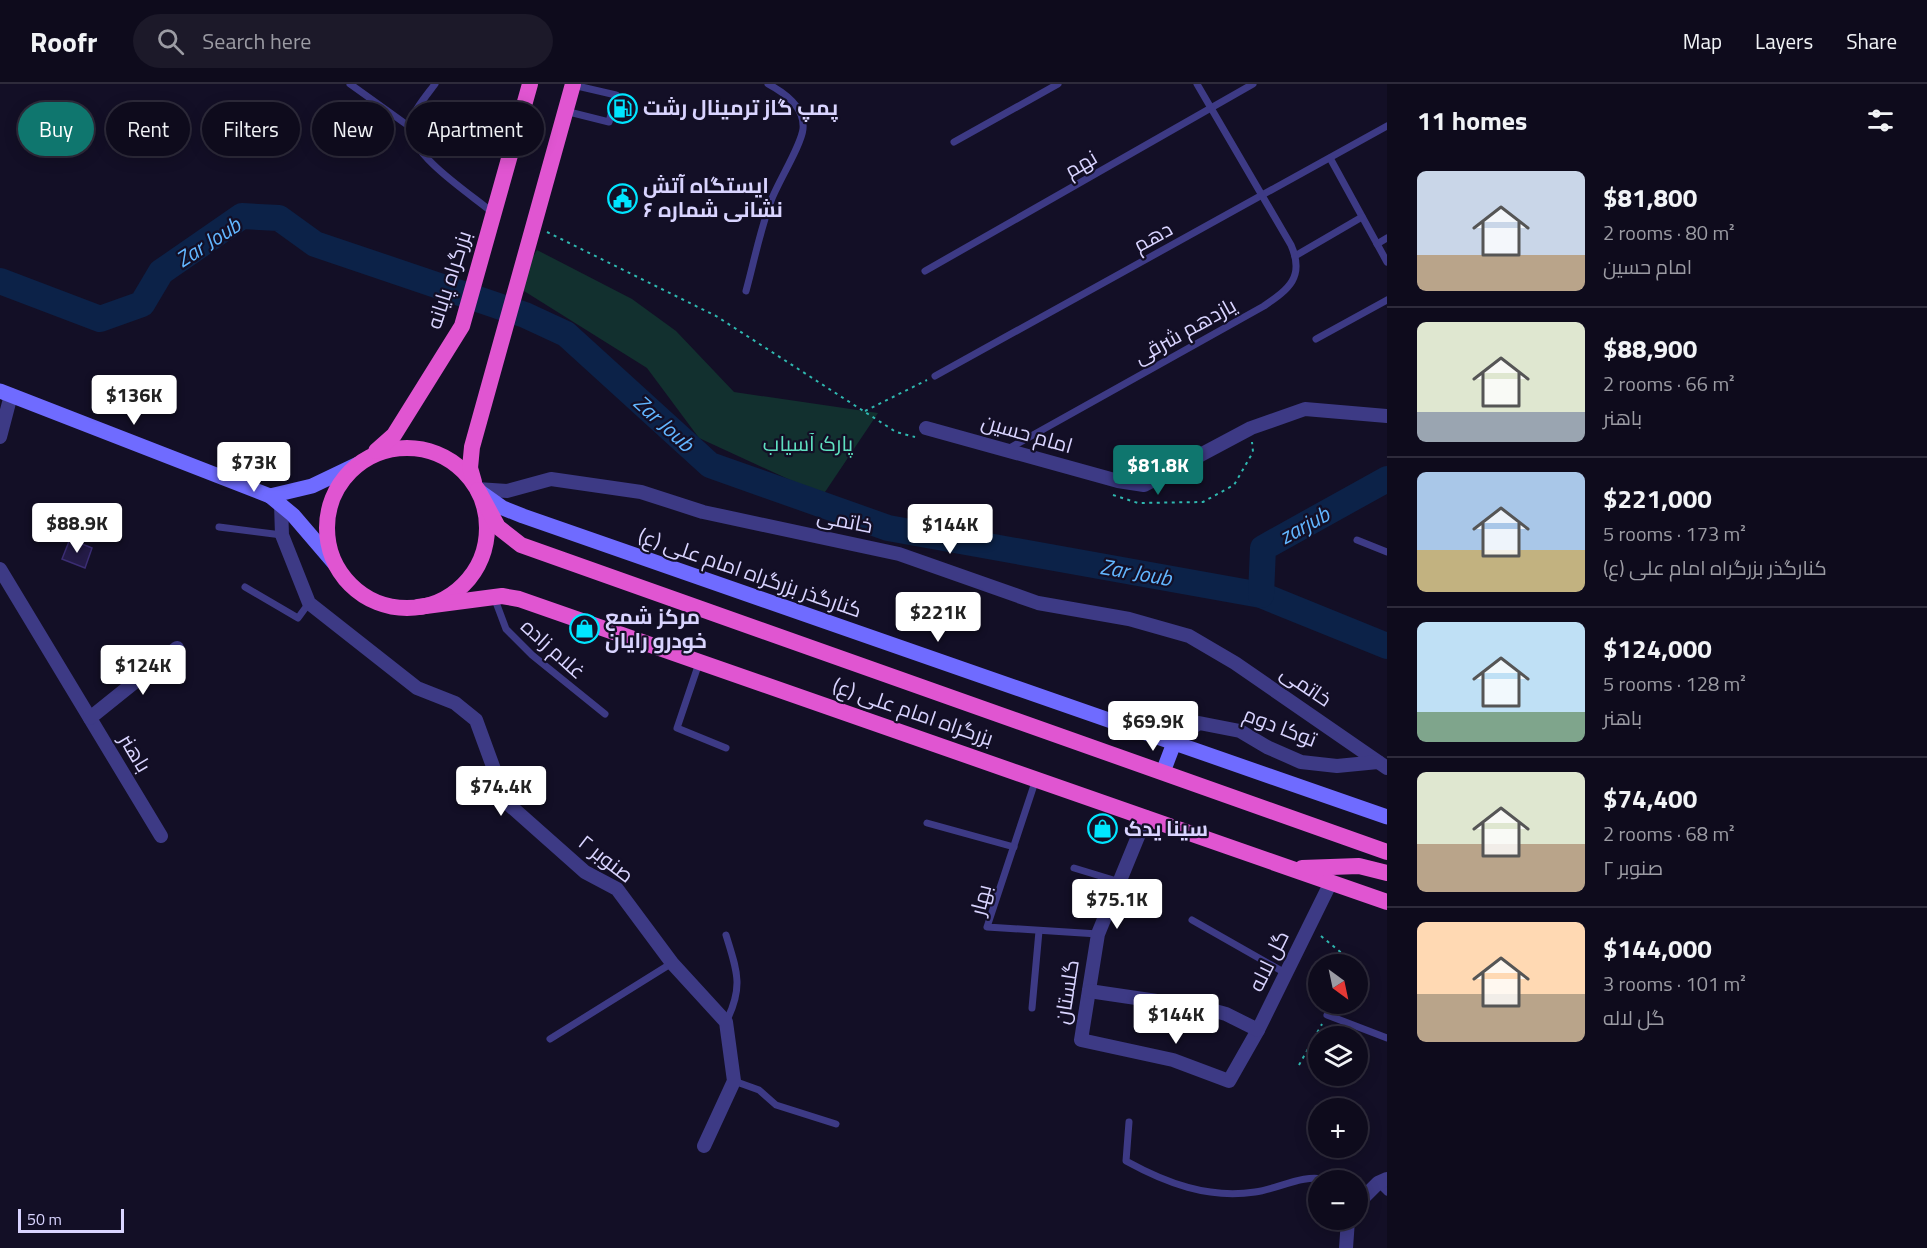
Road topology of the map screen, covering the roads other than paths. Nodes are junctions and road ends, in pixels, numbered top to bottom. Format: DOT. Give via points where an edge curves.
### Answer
graph roads {
  1 [pos="350,84"];
  2 [pos="435,84"];
  3 [pos="530,84"];
  4 [pos="573,84"];
  5 [pos="768,84"];
  6 [pos="1058,84"];
  7 [pos="1197,84"];
  8 [pos="1253,84"];
  9 [pos="422,102"];
  10 [pos="1212,108"];
  11 [pos="565,111"];
  12 [pos="406,124"];
  13 [pos="1387,126"];
  14 [pos="954,142"];
  15 [pos="426,156"];
  16 [pos="1330,158"];
  17 [pos="1262,196"];
  18 [pos="493,213"];
  19 [pos="1362,217"];
  20 [pos="1387,238"];
  21 [pos="1377,244"];
  22 [pos="1295,256"];
  23 [pos="1387,262"];
  24 [pos="925,271"];
  25 [pos="746,291"];
  26 [pos="1387,300"];
  27 [pos="1316,339"];
  28 [pos="935,376"];
  29 [pos="6,393"];
  30 [pos="1387,416"];
  31 [pos="924,433"];
  32 [pos="0,437"];
  33 [pos="1006,450"];
  34 [pos="359,463"];
  35 [pos="477,489"];
  36 [pos="269,497"];
  37 [pos="219,527"];
  38 [pos="282,535"];
  39 [pos="1357,540"];
  40 [pos="1387,552"];
  41 [pos="335,564"];
  42 [pos="0,568"];
  43 [pos="245,587"];
  44 [pos="494,597"];
  45 [pos="309,603"];
  46 [pos="418,606"];
  47 [pos="177,648"];
  48 [pos="700,661"];
  49 [pos="605,714"];
  50 [pos="90,718"];
  51 [pos="1174,743"];
  52 [pos="726,748"];
  53 [pos="1383,765"];
  54 [pos="1163,772"];
  55 [pos="1036,779"];
  56 [pos="1146,817"];
  57 [pos="1387,817"];
  58 [pos="927,823"];
  59 [pos="161,836"];
  60 [pos="1014,847"];
  61 [pos="1387,852"];
  62 [pos="1074,868"];
  63 [pos="1292,869"];
  64 [pos="1387,873"];
  65 [pos="1120,882"];
  66 [pos="1331,882"];
  67 [pos="1387,902"];
  68 [pos="1192,920"];
  69 [pos="1039,931"];
  70 [pos="1098,934"];
  71 [pos="726,935"];
  72 [pos="672,963"];
  73 [pos="1287,974"];
  74 [pos="1089,991"];
  75 [pos="1032,1008"];
  76 [pos="1327,1015"];
  77 [pos="726,1022"];
  78 [pos="1258,1030"];
  79 [pos="1387,1038"];
  80 [pos="550,1039"];
  81 [pos="1081,1040"];
  82 [pos="735,1082"];
  83 [pos="1129,1122"];
  84 [pos="836,1124"];
  85 [pos="704,1146"];
  86 [pos="1387,1166"];
  87 [pos="1308,1178"];
  88 [pos="1384,1185"];
  89 [pos="1368,1196"];
  90 [pos="1347,1230"];
  91 [pos="1346,1248"];
  1 -- 12 [label="lane"];
  2 -- 9 [label="lane"];
  3 -- 18 [label="highway, بزرگراه پایانه"];
  4 -- 11 [label="highway"];
  4 -- 11 [label="lane" via="616,95 612,113 609,122"];
  5 -- 25 [label="lane" via="794,103 803,130 770,202"];
  6 -- 14 [label="lane"];
  7 -- 10 [label="lane"];
  8 -- 10 [label="lane, نهم"];
  10 -- 17 [label="lane"];
  10 -- 24 [label="lane, نهم"];
  11 -- 35 [label="highway" via="472,447 470,468"];
  13 -- 16 [label="lane, دهم"];
  15 -- 18 [label="lane"];
  16 -- 17 [label="lane, دهم"];
  16 -- 19 [label="lane"];
  17 -- 22 [label="lane"];
  17 -- 28 [label="lane, دهم"];
  18 -- 34 [label="highway, بزرگراه پایانه" via="463,323 394,435"];
  19 -- 21 [label="lane"];
  19 -- 22 [label="lane"];
  20 -- 21 [label="lane"];
  21 -- 23 [label="lane"];
  22 -- 33 [label="lane, یازدهم شرقی" via="1297,272 1287,291"];
  26 -- 27 [label="lane"];
  29 -- 32 [label="street"];
  29 -- 36 [label="main road"];
  30 -- 33 [label="street, امام حسین" via="1305,409 1251,428 1144,485"];
  31 -- 33 [label="street, امام حسین"];
  34 -- 35 [label="highway" via="392,449 426,450 453,462"];
  34 -- 36 [label="main road" via="312,486"];
  34 -- 41 [label="highway" via="340,484 328,512 327,538"];
  35 -- 46 [label="highway" via="487,523 480,560 457,590"];
  35 -- 51 [label="main road, کنارگذر بزرگراه امام علی (ع)" via="503,508 523,516"];
  35 -- 53 [label="street, خاتمی" via="507,491 551,479 641,492 703,512 899,554 1038,603 1129,619 1189,636"];
  35 -- 54 [label="highway" via="498,527 521,545"];
  36 -- 38 [label="street"];
  36 -- 41 [label="main road" via="304,526"];
  37 -- 38 [label="lane"];
  38 -- 45 [label="street"];
  39 -- 40 [label="lane"];
  41 -- 46 [label="highway" via="351,585 370,599 392,606"];
  42 -- 50 [label="street, باهنر"];
  43 -- 45 [label="lane" via="298,618"];
  44 -- 46 [label="highway, بزرگراه امام علی (ع)"];
  44 -- 48 [label="highway, بزرگراه امام علی (ع)" via="519,599"];
  44 -- 49 [label="lane, غلام زاده" via="506,629"];
  45 -- 72 [label="street, صنوبر ۲" via="417,688 455,704 476,720 506,801 585,872 617,889"];
  47 -- 50 [label="street"];
  48 -- 52 [label="lane" via="677,728"];
  48 -- 55 [label="highway, بزرگراه امام علی (ع)"];
  50 -- 59 [label="street, باهنر"];
  51 -- 53 [label="street, توکا دوم" via="1199,723 1240,731 1301,762"];
  51 -- 54 [label="main road"];
  51 -- 57 [label="main road, کنارگذر بزرگراه امام علی (ع)"];
  54 -- 61 [label="highway"];
  55 -- 56 [label="highway, بزرگراه امام علی (ع)"];
  55 -- 60 [label="lane, بهار"];
  56 -- 63 [label="highway, بزرگراه امام علی (ع)"];
  56 -- 65 [label="street, گلستان"];
  58 -- 60 [label="lane"];
  60 -- 69 [label="lane, بهار" via="987,927"];
  62 -- 65 [label="lane"];
  63 -- 64 [label="highway" via="1359,866"];
  63 -- 66 [label="highway, بزرگراه امام علی (ع)"];
  65 -- 70 [label="street, گلستان"];
  66 -- 67 [label="highway, بزرگراه امام علی (ع)"];
  66 -- 73 [label="street, گل لاله"];
  68 -- 73 [label="lane"];
  69 -- 70 [label="lane, بهار"];
  69 -- 75 [label="lane"];
  70 -- 74 [label="street, گلستان"];
  71 -- 77 [label="lane" via="739,979 736,1002"];
  72 -- 77 [label="street, صنوبر ۲"];
  72 -- 80 [label="lane"];
  73 -- 78 [label="street, گل لاله"];
  74 -- 78 [label="street" via="1204,1008"];
  74 -- 81 [label="street, گلستان"];
  76 -- 79 [label="lane"];
  77 -- 82 [label="street"];
  78 -- 81 [label="street, گل لاله" via="1229,1081 1173,1060"];
  82 -- 84 [label="lane" via="759,1090 776,1105"];
  82 -- 85 [label="street"];
  83 -- 87 [label="lane" via="1126,1161 1177,1185 1199,1191 1253,1193"];
  86 -- 88 [label="street"];
  88 -- 89 [label="street"];
  90 -- 91 [label="street"];
}
